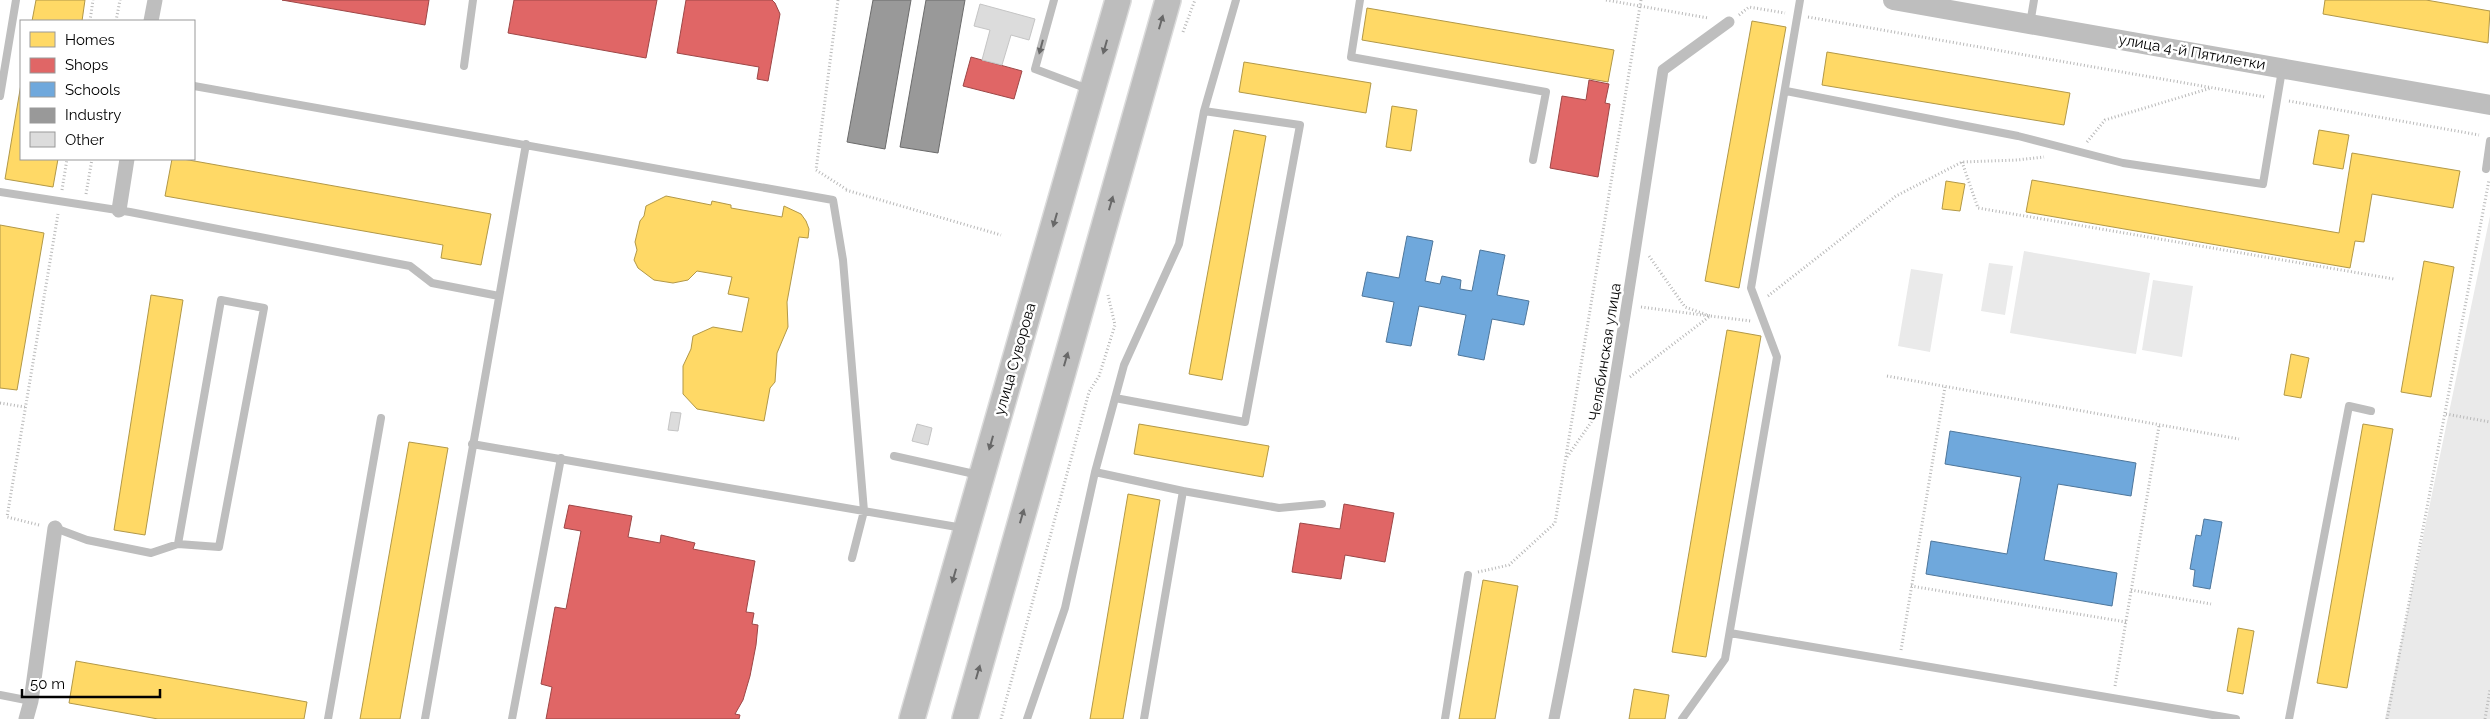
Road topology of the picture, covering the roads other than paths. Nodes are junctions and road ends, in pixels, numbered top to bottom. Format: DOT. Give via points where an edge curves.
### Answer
graph roads {
  1 [pos="16,0"];
  2 [pos="155,0"];
  3 [pos="473,0"];
  4 [pos="1054,0"];
  5 [pos="1118,0"];
  6 [pos="1168,0"];
  7 [pos="1236,0"];
  8 [pos="1360,0"];
  9 [pos="1800,0"];
  10 [pos="1893,0"];
  11 [pos="2034,0"];
  12 [pos="151,20"];
  13 [pos="1729,22"];
  14 [pos="2030,24"];
  15 [pos="464,66"];
  16 [pos="2282,68"];
  17 [pos="195,86"];
  18 [pos="1093,91"];
  19 [pos="1786,91"];
  20 [pos="0,96"];
  21 [pos="2490,105"];
  22 [pos="1204,111"];
  23 [pos="2490,141"];
  24 [pos="526,144"];
  25 [pos="127,160"];
  26 [pos="1533,160"];
  27 [pos="2486,169"];
  28 [pos="0,192"];
  29 [pos="118,210"];
  30 [pos="498,296"];
  31 [pos="1115,398"];
  32 [pos="2371,411"];
  33 [pos="381,418"];
  34 [pos="472,444"];
  35 [pos="894,456"];
  36 [pos="561,458"];
  37 [pos="1095,472"];
  38 [pos="981,475"];
  39 [pos="1183,491"];
  40 [pos="1322,504"];
  41 [pos="864,511"];
  42 [pos="55,528"];
  43 [pos="967,529"];
  44 [pos="178,544"];
  45 [pos="852,558"];
  46 [pos="1468,574"];
  47 [pos="1730,633"];
  48 [pos="0,695"];
  49 [pos="31,701"];
  50 [pos="26,719"];
  51 [pos="328,719"];
  52 [pos="424,719"];
  53 [pos="512,719"];
  54 [pos="912,719"];
  55 [pos="965,719"];
  56 [pos="1027,719"];
  57 [pos="1144,719"];
  58 [pos="1445,719"];
  59 [pos="1554,719"];
  60 [pos="1682,719"];
  61 [pos="2236,719"];
  62 [pos="2289,719"];
  1 -- 20 [label="lane"];
  2 -- 12 [label="street"];
  3 -- 15 [label="lane"];
  4 -- 18 [label="lane, one-way" via="1035,69"];
  5 -- 18 [label="main road, улица Суворова, one-way"];
  55 -- 6 [label="main road, one-way"];
  7 -- 22 [label="lane"];
  8 -- 26 [label="lane" via="1351,57 1546,92"];
  9 -- 19 [label="lane"];
  10 -- 14 [label="street, улица 4-й Пятилетки"];
  11 -- 14 [label="lane"];
  13 -- 59 [label="street, Челябинская улица" via="1663,70 1584,569"];
  14 -- 16 [label="street, улица 4-й Пятилетки"];
  16 -- 19 [label="lane" via="2263,184 2123,163 2018,136"];
  16 -- 21 [label="street, улица 4-й Пятилетки"];
  17 -- 24 [label="lane"];
  18 -- 38 [label="main road, улица Суворова, one-way"];
  19 -- 47 [label="lane" via="1751,288 1778,357"];
  22 -- 31 [label="lane" via="1179,244 1124,365"];
  22 -- 31 [label="lane" via="1300,125 1245,422"];
  23 -- 27 [label="lane"];
  24 -- 30 [label="lane"];
  24 -- 41 [label="lane" via="833,200 843,260"];
  25 -- 29 [label="street"];
  28 -- 29 [label="lane"];
  29 -- 30 [label="lane" via="410,266 432,283"];
  30 -- 34 [label="lane"];
  31 -- 37 [label="lane"];
  32 -- 62 [label="lane" via="2349,406"];
  33 -- 51 [label="lane"];
  34 -- 36 [label="lane"];
  34 -- 52 [label="lane"];
  35 -- 38 [label="lane"];
  36 -- 41 [label="lane"];
  36 -- 53 [label="lane"];
  37 -- 39 [label="lane"];
  37 -- 56 [label="lane" via="1065,608"];
  38 -- 43 [label="main road, улица Суворова"];
  39 -- 40 [label="lane" via="1279,508"];
  39 -- 57 [label="lane"];
  41 -- 43 [label="lane"];
  41 -- 45 [label="lane"];
  42 -- 44 [label="lane" via="87,540 151,553"];
  42 -- 49 [label="street"];
  43 -- 54 [label="main road, улица Суворова, one-way"];
  44 -- 44 [label="lane" via="219,547 264,308 221,300"];
  46 -- 58 [label="lane"];
  47 -- 60 [label="lane" via="1726,659"];
  47 -- 61 [label="lane"];
  48 -- 49 [label="lane"];
  49 -- 50 [label="street"];
}
